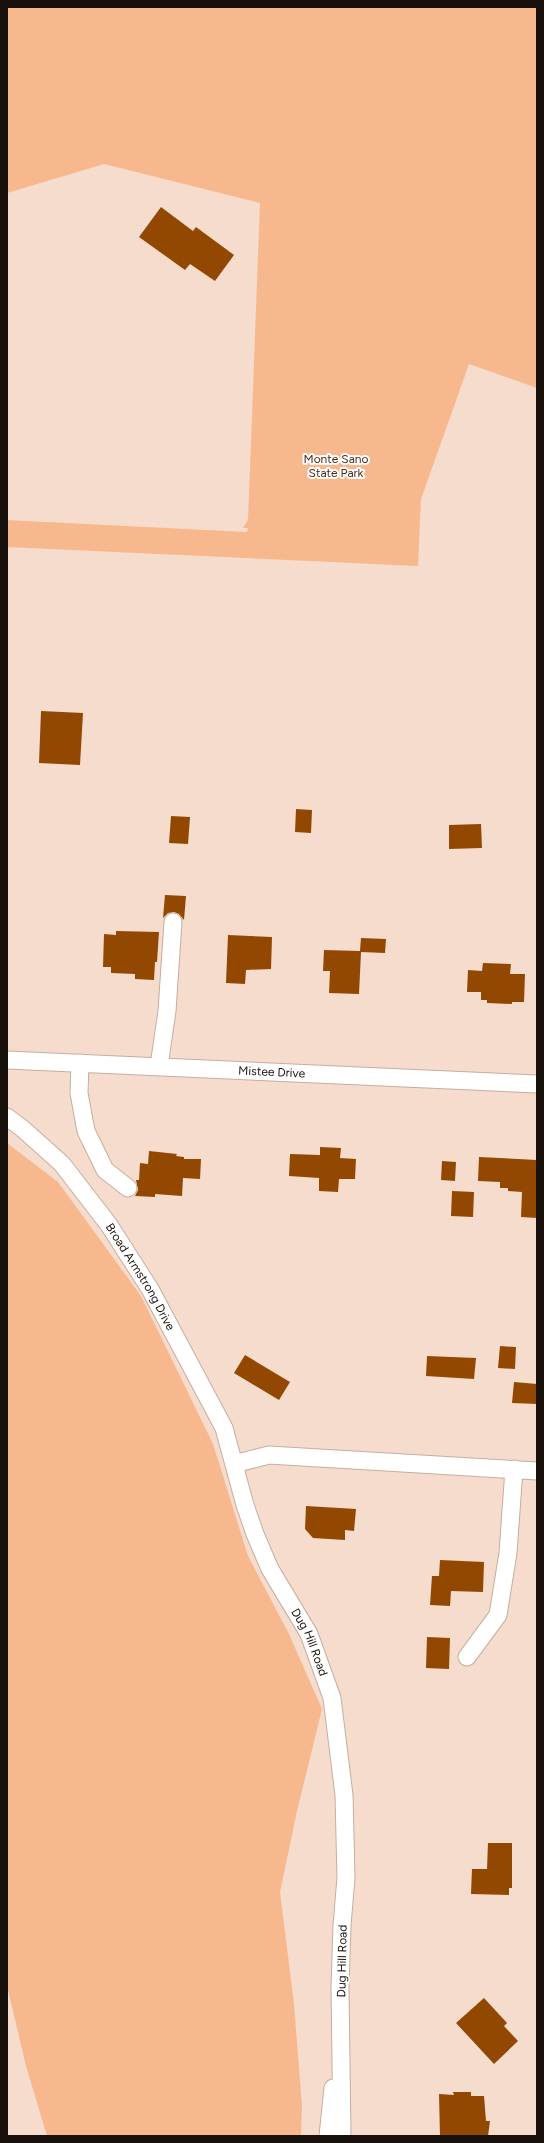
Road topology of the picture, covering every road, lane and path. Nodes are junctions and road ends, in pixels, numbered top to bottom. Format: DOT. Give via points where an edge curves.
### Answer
graph roads {
  1 [pos="173,922"];
  2 [pos="7,1060"];
  3 [pos="80,1063"];
  4 [pos="159,1066"];
  5 [pos="537,1084"];
  6 [pos="7,1117"];
  7 [pos="128,1188"];
  8 [pos="234,1464"];
  9 [pos="514,1469"];
  10 [pos="537,1471"];
  11 [pos="467,1657"];
  12 [pos="342,2018"];
  13 [pos="328,2136"];
  14 [pos="342,2136"];
  1 -- 4 [label="street" via="167,1011"];
  2 -- 3 [label="street, Mistee Drive"];
  3 -- 4 [label="street, Mistee Drive"];
  3 -- 7 [label="street" via="79,1093 86,1131 105,1170"];
  4 -- 5 [label="street, Mistee Drive"];
  6 -- 8 [label="street, Broad Armstrong Drive" via="62,1164 109,1225 150,1289 224,1428"];
  8 -- 9 [label="street" via="269,1455"];
  8 -- 12 [label="street, Dug Hill Road" via="255,1534 270,1569 309,1634 332,1698 344,1795 346,1878 342,1926"];
  9 -- 10 [label="street"];
  9 -- 11 [label="street" via="508,1553 498,1615"];
  12 -- 13 [label="street"];
  12 -- 14 [label="street, Dug Hill Road"];
}
